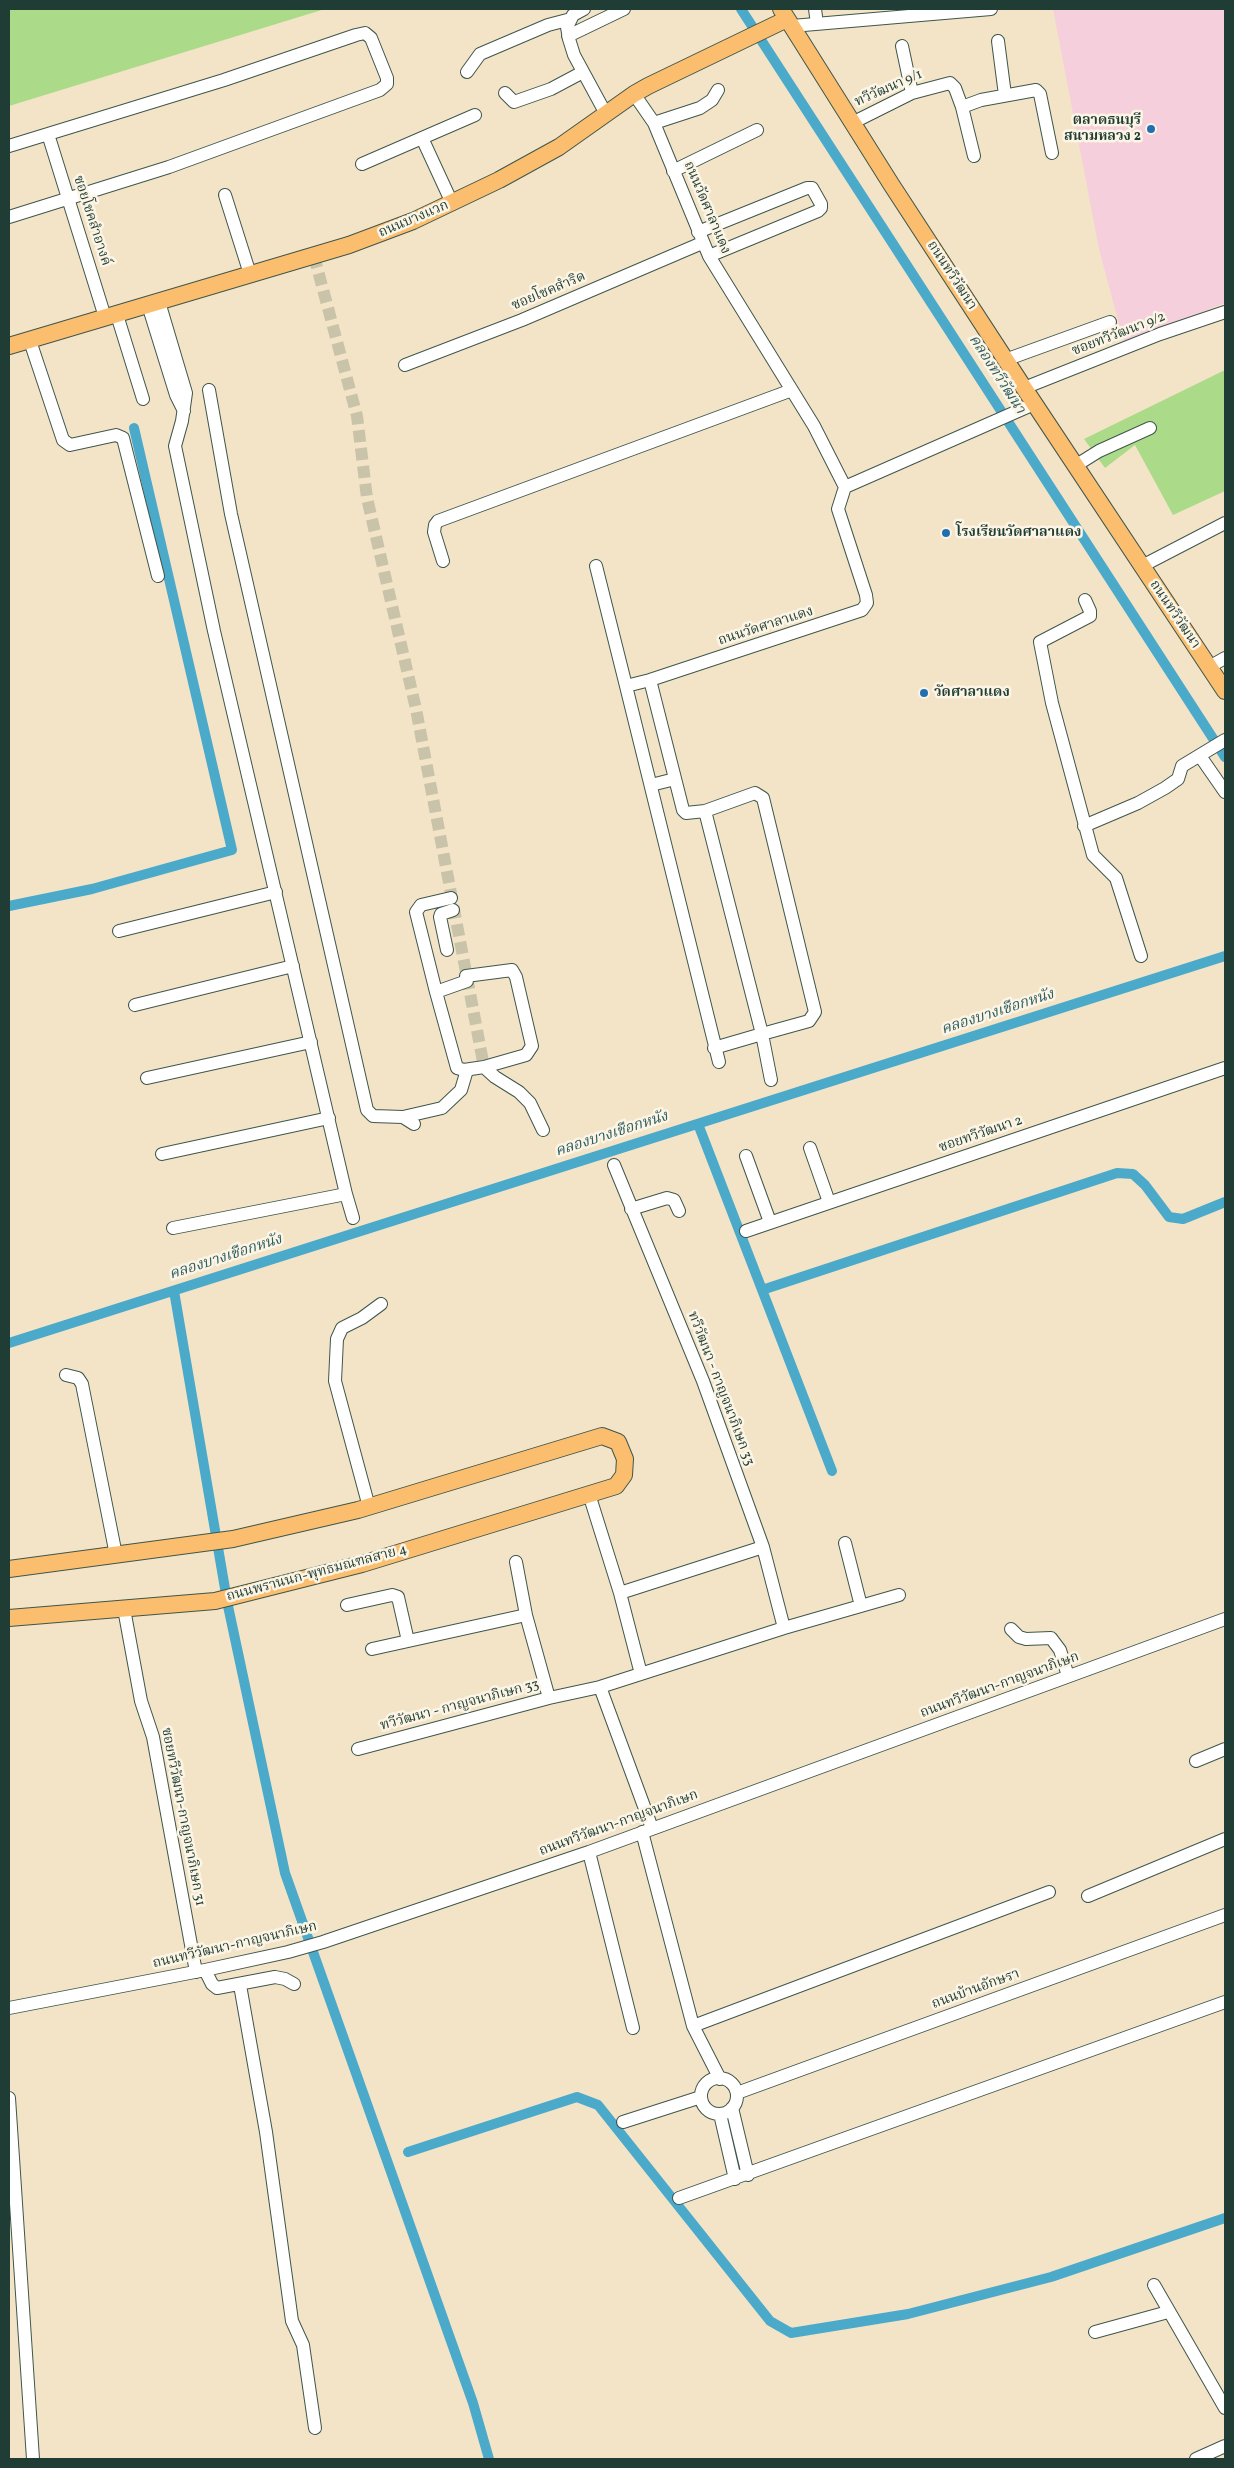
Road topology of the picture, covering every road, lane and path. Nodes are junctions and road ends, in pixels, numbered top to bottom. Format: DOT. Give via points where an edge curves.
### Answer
graph roads {
  1 [pos="584,9"];
  2 [pos="624,9"];
  3 [pos="815,9"];
  4 [pos="991,9"];
  5 [pos="571,19"];
  6 [pos="783,20"];
  7 [pos="817,24"];
  8 [pos="568,36"];
  9 [pos="998,41"];
  10 [pos="902,46"];
  11 [pos="467,72"];
  12 [pos="583,72"];
  13 [pos="718,90"];
  14 [pos="505,93"];
  15 [pos="912,93"];
  16 [pos="634,94"];
  17 [pos="1006,95"];
  18 [pos="962,108"];
  19 [pos="606,114"];
  20 [pos="475,115"];
  21 [pos="852,122"];
  22 [pos="654,123"];
  23 [pos="757,130"];
  24 [pos="48,134"];
  25 [pos="422,138"];
  26 [pos="9,146"];
  27 [pos="1052,153"];
  28 [pos="974,156"];
  29 [pos="362,164"];
  30 [pos="673,171"];
  31 [pos="225,195"];
  32 [pos="68,198"];
  33 [pos="452,203"];
  34 [pos="9,217"];
  35 [pos="700,238"];
  36 [pos="709,256"];
  37 [pos="250,274"];
  38 [pos="154,303"];
  39 [pos="1225,312"];
  40 [pos="111,316"];
  41 [pos="1110,322"];
  42 [pos="30,341"];
  43 [pos="9,346"];
  44 [pos="1005,360"];
  45 [pos="405,365"];
  46 [pos="1024,388"];
  47 [pos="209,390"];
  48 [pos="792,390"];
  49 [pos="143,399"];
  50 [pos="1034,404"];
  51 [pos="1150,428"];
  52 [pos="1075,466"];
  53 [pos="844,487"];
  54 [pos="1225,523"];
  55 [pos="443,561"];
  56 [pos="596,566"];
  57 [pos="1142,566"];
  58 [pos="158,576"];
  59 [pos="1085,600"];
  60 [pos="1225,658"];
  61 [pos="1209,666"];
  62 [pos="650,680"];
  63 [pos="626,686"];
  64 [pos="1225,691"];
  65 [pos="1225,740"];
  66 [pos="1201,756"];
  67 [pos="675,779"];
  68 [pos="651,784"];
  69 [pos="1225,792"];
  70 [pos="705,811"];
  71 [pos="1084,826"];
  72 [pos="276,892"];
  73 [pos="119,931"];
  74 [pos="447,950"];
  75 [pos="1141,956"];
  76 [pos="294,966"];
  77 [pos="436,992"];
  78 [pos="135,1005"];
  79 [pos="762,1034"];
  80 [pos="312,1042"];
  81 [pos="714,1048"];
  82 [pos="718,1062"];
  83 [pos="484,1067"];
  84 [pos="1225,1068"];
  85 [pos="466,1070"];
  86 [pos="147,1078"];
  87 [pos="771,1080"];
  88 [pos="403,1117"];
  89 [pos="329,1118"];
  90 [pos="414,1124"];
  91 [pos="543,1130"];
  92 [pos="810,1148"];
  93 [pos="162,1154"];
  94 [pos="746,1156"];
  95 [pos="614,1165"];
  96 [pos="346,1194"];
  97 [pos="829,1202"];
  98 [pos="631,1209"];
  99 [pos="678,1211"];
  100 [pos="352,1218"];
  101 [pos="770,1222"];
  102 [pos="173,1228"];
  103 [pos="746,1231"];
  104 [pos="380,1304"];
  105 [pos="66,1375"];
  106 [pos="589,1494"];
  107 [pos="369,1507"];
  108 [pos="845,1543"];
  109 [pos="763,1547"];
  110 [pos="116,1555"];
  111 [pos="516,1562"];
  112 [pos="9,1569"];
  113 [pos="620,1592"];
  114 [pos="899,1595"];
  115 [pos="347,1605"];
  116 [pos="861,1606"];
  117 [pos="124,1609"];
  118 [pos="526,1615"];
  119 [pos="9,1618"];
  120 [pos="1225,1619"];
  121 [pos="784,1628"];
  122 [pos="1011,1629"];
  123 [pos="408,1641"];
  124 [pos="372,1649"];
  125 [pos="641,1674"];
  126 [pos="1068,1676"];
  127 [pos="600,1687"];
  128 [pos="549,1698"];
  129 [pos="358,1749"];
  130 [pos="1225,1749"];
  131 [pos="1196,1761"];
  132 [pos="647,1830"];
  133 [pos="1225,1839"];
  134 [pos="589,1852"];
  135 [pos="1049,1892"];
  136 [pos="1088,1896"];
  137 [pos="1225,1915"];
  138 [pos="200,1971"];
  139 [pos="294,1984"];
  140 [pos="240,1985"];
  141 [pos="1225,2002"];
  142 [pos="9,2008"];
  143 [pos="693,2026"];
  144 [pos="633,2028"];
  145 [pos="720,2079"];
  146 [pos="736,2093"];
  147 [pos="701,2097"];
  148 [pos="9,2098"];
  149 [pos="732,2108"];
  150 [pos="720,2114"];
  151 [pos="623,2122"];
  152 [pos="742,2177"];
  153 [pos="679,2198"];
  154 [pos="1154,2285"];
  155 [pos="1168,2312"];
  156 [pos="1095,2332"];
  157 [pos="1225,2408"];
  158 [pos="315,2428"];
  159 [pos="1225,2446"];
  160 [pos="33,2459"];
  161 [pos="1196,2459"];
  1 -- 5 [label="street"];
  2 -- 8 [label="street"];
  3 -- 7 [label="street"];
  4 -- 7 [label="street"];
  5 -- 8 [label="street" via="567,26"];
  5 -- 11 [label="street" via="548,25 480,54"];
  6 -- 7 [label="street"];
  6 -- 16 [label="main road, ถนนบางแวก"];
  6 -- 21 [label="main road, ถนนทวีวัฒนา"];
  8 -- 12 [label="street"];
  9 -- 17 [label="street"];
  10 -- 15 [label="street"];
  12 -- 14 [label="street" via="551,89 514,102"];
  12 -- 19 [label="street"];
  13 -- 22 [label="street" via="712,100 700,108"];
  15 -- 18 [label="street, ทวีวัฒนา 9/1" via="950,83"];
  15 -- 21 [label="street, ทวีวัฒนา 9/1"];
  16 -- 19 [label="main road, ถนนบางแวก"];
  16 -- 22 [label="street, ถนนวัดศาลาแดง"];
  17 -- 18 [label="street"];
  17 -- 27 [label="street" via="1036,90 1040,94"];
  18 -- 28 [label="street, ทวีวัฒนา 9/1"];
  19 -- 33 [label="main road, ถนนบางแวก" via="559,147"];
  20 -- 25 [label="street"];
  21 -- 44 [label="main road, ถนนทวีวัฒนา"];
  22 -- 30 [label="street, ถนนวัดศาลาแดง"];
  23 -- 30 [label="street"];
  24 -- 26 [label="street"];
  24 -- 32 [label="street, ซอยโชคสำอางค์"];
  24 -- 32 [label="street" via="224,80 356,34 366,33 371,38 388,78 380,90 169,167"];
  25 -- 29 [label="street"];
  25 -- 33 [label="street"];
  30 -- 35 [label="street, ถนนวัดศาลาแดง"];
  31 -- 37 [label="street"];
  32 -- 34 [label="street"];
  32 -- 40 [label="street, ซอยโชคสำอางค์"];
  33 -- 37 [label="main road, ถนนบางแวก" via="378,236"];
  35 -- 36 [label="street, ถนนวัดศาลาแดง"];
  35 -- 36 [label="street, ซอยโชคสำริด" via="807,188 812,188 820,204 818,211"];
  35 -- 45 [label="street, ซอยโชคสำริด" via="522,320"];
  36 -- 48 [label="street, ถนนวัดศาลาแดง"];
  37 -- 38 [label="main road, ถนนบางแวก"];
  38 -- 40 [label="main road, ถนนบางแวก"];
  38 -- 72 [label="street" via="186,393 175,446 214,630"];
  39 -- 46 [label="street, ซอยทวีวัฒนา 9/2"];
  40 -- 42 [label="main road, ถนนบางแวก"];
  40 -- 49 [label="street, ซอยโชคสำอางค์"];
  41 -- 44 [label="street"];
  42 -- 43 [label="main road, ถนนบางแวก"];
  42 -- 58 [label="street" via="63,440 70,445 116,435 123,438"];
  44 -- 46 [label="main road, ถนนทวีวัฒนา"];
  46 -- 50 [label="main road, ถนนทวีวัฒนา"];
  47 -- 88 [label="street" via="231,514 367,1110 373,1116"];
  48 -- 53 [label="street, ถนนวัดศาลาแดง"];
  48 -- 55 [label="street" via="438,521 434,532"];
  50 -- 52 [label="main road, ถนนทวีวัฒนา"];
  50 -- 53 [label="street" via="988,427"];
  51 -- 52 [label="street" via="1099,451"];
  52 -- 57 [label="main road, ถนนทวีวัฒนา"];
  53 -- 62 [label="street, ถนนวัดศาลาแดง" via="838,510 866,595 867,603 862,610"];
  54 -- 57 [label="street"];
  56 -- 63 [label="street"];
  57 -- 61 [label="main road, ถนนทวีวัฒนา"];
  59 -- 71 [label="street" via="1090,614 1087,618 1040,642 1052,703"];
  60 -- 61 [label="street"];
  61 -- 64 [label="main road, ถนนทวีวัฒนา"];
  62 -- 63 [label="street"];
  62 -- 67 [label="street"];
  63 -- 68 [label="street"];
  65 -- 66 [label="street"];
  66 -- 69 [label="street"];
  66 -- 71 [label="street" via="1182,766 1178,778 1165,788"];
  67 -- 68 [label="street"];
  67 -- 70 [label="street" via="683,810 686,813"];
  68 -- 81 [label="street"];
  70 -- 79 [label="street"];
  70 -- 79 [label="street" via="747,794 760,794 770,822 815,1012 809,1021"];
  71 -- 75 [label="street" via="1092,855 1116,878"];
  72 -- 73 [label="street"];
  72 -- 76 [label="street"];
  74 -- 77 [label="street" via="440,917 452,904 421,905 416,912"];
  76 -- 78 [label="street"];
  76 -- 80 [label="street"];
  77 -- 83 [label="street" via="466,979 512,970 531,1050 526,1055"];
  77 -- 85 [label="street" via="454,1064"];
  79 -- 81 [label="street"];
  79 -- 87 [label="street"];
  80 -- 86 [label="street"];
  80 -- 89 [label="street"];
  81 -- 82 [label="street"];
  83 -- 85 [label="street"];
  83 -- 91 [label="street" via="520,1092"];
  84 -- 97 [label="street, ซอยทวีวัฒนา 2"];
  85 -- 88 [label="street" via="461,1090 442,1108"];
  88 -- 90 [label="street"];
  89 -- 93 [label="street"];
  89 -- 96 [label="street"];
  92 -- 97 [label="street"];
  94 -- 101 [label="street"];
  95 -- 98 [label="street, ทวีวัฒนา - กาญจนาภิเษก 33"];
  96 -- 100 [label="street"];
  96 -- 102 [label="street"];
  97 -- 101 [label="street, ซอยทวีวัฒนา 2"];
  98 -- 99 [label="street" via="667,1198 674,1200"];
  98 -- 109 [label="street, ทวีวัฒนา - กาญจนาภิเษก 33" via="703,1381"];
  101 -- 103 [label="street, ซอยทวีวัฒนา 2"];
  104 -- 107 [label="street" via="342,1328 337,1339 335,1381"];
  105 -- 110 [label="street" via="78,1378 82,1384"];
  106 -- 107 [label="main road, ถนนพรานนก-พุทธมณฑลสาย 4" via="616,1486 624,1475 625,1459 618,1442 602,1436"];
  106 -- 113 [label="street"];
  106 -- 117 [label="main road, ถนนพรานนก-พุทธมณฑลสาย 4" via="362,1564 241,1595 200,1603"];
  107 -- 110 [label="main road" via="234,1539"];
  108 -- 116 [label="street"];
  109 -- 113 [label="street"];
  109 -- 121 [label="street, ทวีวัฒนา - กาญจนาภิเษก 33"];
  110 -- 112 [label="main road"];
  111 -- 118 [label="street"];
  113 -- 125 [label="street"];
  114 -- 116 [label="street, ทวีวัฒนา - กาญจนาภิเษก 33"];
  115 -- 123 [label="street" via="392,1595 398,1597"];
  116 -- 121 [label="street, ทวีวัฒนา - กาญจนาภิเษก 33"];
  117 -- 119 [label="main road, ถนนพรานนก-พุทธมณฑลสาย 4"];
  117 -- 138 [label="street, ซอยทวีวัฒนา-กาญจนาภิเษก 31"];
  118 -- 123 [label="street"];
  118 -- 128 [label="street"];
  120 -- 126 [label="street, ถนนทวีวัฒนา-กาญจนาภิเษก"];
  121 -- 125 [label="street, ทวีวัฒนา - กาญจนาภิเษก 33"];
  122 -- 126 [label="street" via="1026,1639 1051,1638 1060,1650"];
  123 -- 124 [label="street"];
  125 -- 127 [label="street, ทวีวัฒนา - กาญจนาภิเษก 33"];
  126 -- 132 [label="street, ถนนทวีวัฒนา-กาญจนาภิเษก"];
  127 -- 128 [label="street, ทวีวัฒนา - กาญจนาภิเษก 33"];
  127 -- 132 [label="street"];
  128 -- 129 [label="street, ทวีวัฒนา - กาญจนาภิเษก 33"];
  130 -- 131 [label="street"];
  132 -- 134 [label="street, ถนนทวีวัฒนา-กาญจนาภิเษก"];
  132 -- 143 [label="street"];
  133 -- 136 [label="street"];
  134 -- 138 [label="street, ถนนทวีวัฒนา-กาญจนาภิเษก" via="323,1942"];
  134 -- 144 [label="street"];
  135 -- 143 [label="street"];
  137 -- 146 [label="street, ถนนบ้านอักษรา"];
  138 -- 140 [label="street" via="217,1988"];
  138 -- 142 [label="street, ถนนทวีวัฒนา-กาญจนาภิเษก"];
  139 -- 140 [label="street" via="275,1977"];
  140 -- 158 [label="street" via="266,2132 292,2321 303,2345"];
  141 -- 152 [label="street"];
  143 -- 145 [label="street"];
  145 -- 146 [label="street" via="731,2083"];
  145 -- 147 [label="street" via="709,2082"];
  146 -- 149 [label="street"];
  147 -- 150 [label="street" via="709,2111"];
  147 -- 151 [label="street"];
  148 -- 160 [label="street"];
  149 -- 150 [label="street"];
  149 -- 152 [label="street"];
  150 -- 152 [label="street"];
  152 -- 153 [label="street"];
  154 -- 155 [label="street"];
  155 -- 156 [label="street"];
  155 -- 157 [label="street"];
  159 -- 161 [label="street"];
}
